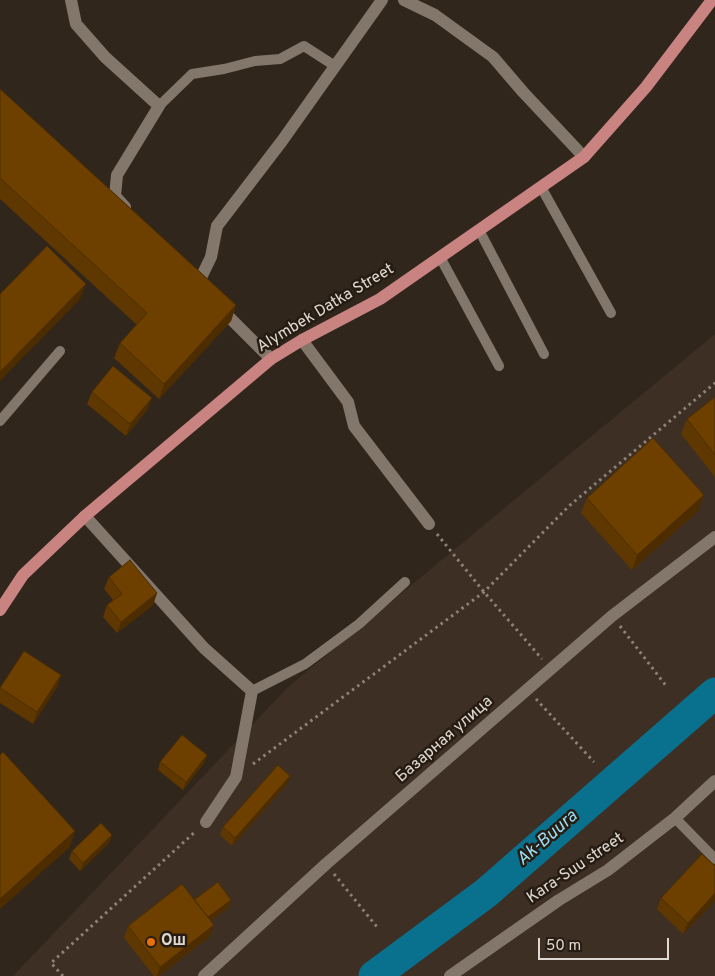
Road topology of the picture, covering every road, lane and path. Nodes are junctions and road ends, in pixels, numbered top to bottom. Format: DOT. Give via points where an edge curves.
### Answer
graph roads {
  1 [pos="71,0"];
  2 [pos="382,0"];
  3 [pos="404,0"];
  4 [pos="712,0"];
  5 [pos="335,66"];
  6 [pos="159,106"];
  7 [pos="584,157"];
  8 [pos="541,187"];
  9 [pos="134,217"];
  10 [pos="478,230"];
  11 [pos="440,257"];
  12 [pos="611,313"];
  13 [pos="302,340"];
  14 [pos="60,351"];
  15 [pos="544,354"];
  16 [pos="271,358"];
  17 [pos="499,366"];
  18 [pos="715,383"];
  19 [pos="0,421"];
  20 [pos="85,516"];
  21 [pos="429,524"];
  22 [pos="715,537"];
  23 [pos="405,582"];
  24 [pos="484,592"];
  25 [pos="0,610"];
  26 [pos="612,616"];
  27 [pos="551,669"];
  28 [pos="666,687"];
  29 [pos="528,689"];
  30 [pos="252,691"];
  31 [pos="594,762"];
  32 [pos="236,777"];
  33 [pos="715,781"];
  34 [pos="675,818"];
  35 [pos="206,822"];
  36 [pos="715,859"];
  37 [pos="326,864"];
  38 [pos="377,927"];
  39 [pos="63,976"];
  40 [pos="204,976"];
  41 [pos="450,976"];
  1 -- 6 [label="street" via="76,24 105,57"];
  2 -- 5 [label="street"];
  3 -- 7 [label="street" via="435,15 493,57"];
  4 -- 7 [label="main road, Alymbek Datka Street" via="646,87"];
  5 -- 6 [label="lane" via="304,46 280,59 255,60 192,74"];
  5 -- 16 [label="street" via="217,226 201,290"];
  6 -- 9 [label="street" via="117,174 115,196"];
  7 -- 8 [label="main road, Alymbek Datka Street"];
  8 -- 10 [label="main road, Alymbek Datka Street"];
  8 -- 12 [label="lane"];
  10 -- 11 [label="main road, Alymbek Datka Street"];
  10 -- 15 [label="lane"];
  11 -- 13 [label="main road, Alymbek Datka Street" via="380,299"];
  11 -- 17 [label="lane"];
  13 -- 16 [label="main road, Alymbek Datka Street"];
  13 -- 21 [label="street" via="348,402 354,426"];
  14 -- 19 [label="lane"];
  16 -- 20 [label="main road, Alymbek Datka Street"];
  18 -- 24 [label="path" via="569,506"];
  20 -- 25 [label="main road, Alymbek Datka Street" via="23,575"];
  20 -- 30 [label="street" via="204,648"];
  21 -- 24 [label="path"];
  22 -- 26 [label="street, Базарная улица"];
  23 -- 30 [label="lane" via="359,624 305,664"];
  24 -- 27 [label="path"];
  24 -- 32 [label="path"];
  26 -- 27 [label="street, Базарная улица"];
  26 -- 28 [label="path"];
  27 -- 29 [label="street, Базарная улица"];
  29 -- 31 [label="path"];
  29 -- 37 [label="street, Базарная улица"];
  30 -- 32 [label="street"];
  32 -- 35 [label="street"];
  33 -- 34 [label="street, Kara-Suu street"];
  34 -- 36 [label="lane"];
  34 -- 41 [label="street, Kara-Suu street" via="608,870"];
  35 -- 39 [label="path" via="51,963"];
  37 -- 38 [label="path"];
  37 -- 40 [label="street, Базарная улица"];
}
